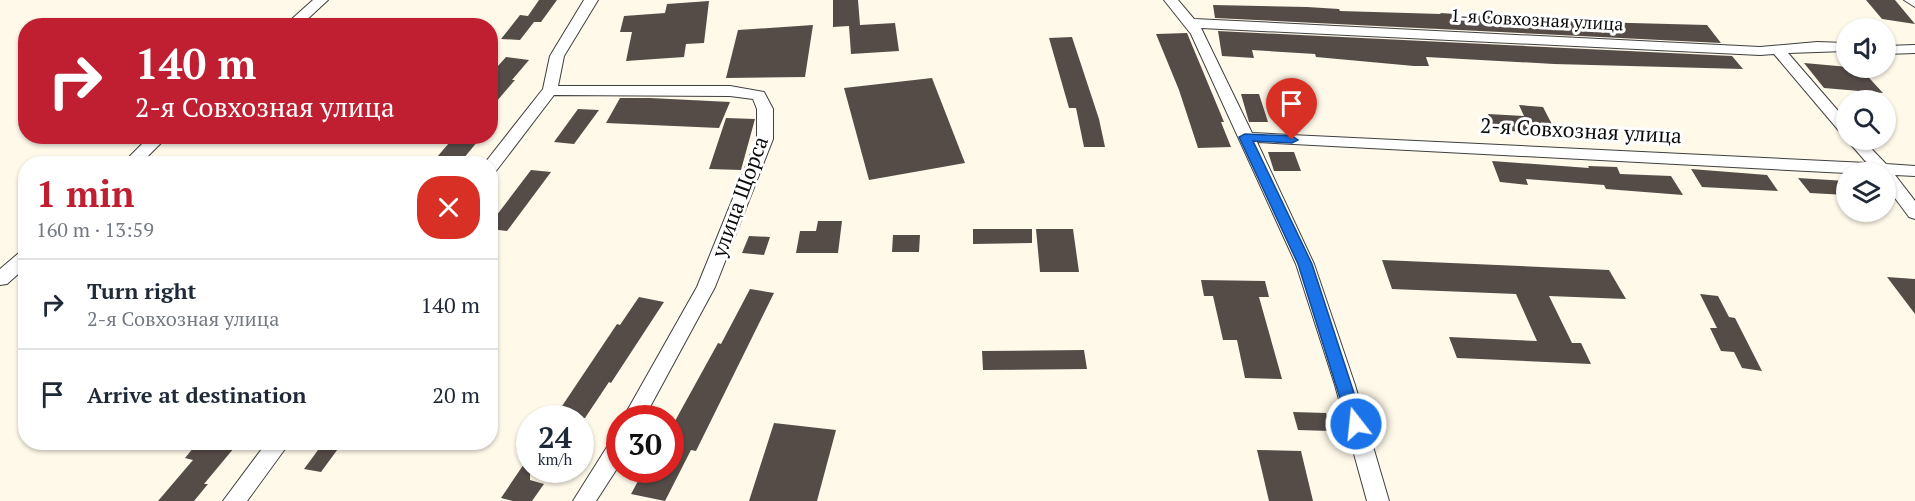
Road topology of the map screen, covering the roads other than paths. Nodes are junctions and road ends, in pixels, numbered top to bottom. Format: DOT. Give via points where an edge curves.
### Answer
graph roads {
  1 [pos="321,0"];
  2 [pos="591,0"];
  3 [pos="1171,0"];
  4 [pos="300,18"];
  5 [pos="1189,23"];
  6 [pos="1836,47"];
  7 [pos="1777,49"];
  8 [pos="1915,49"];
  9 [pos="1896,50"];
  10 [pos="550,90"];
  11 [pos="1836,117"];
  12 [pos="1245,137"];
  13 [pos="151,144"];
  14 [pos="1864,150"];
  15 [pos="139,156"];
  16 [pos="498,158"];
  17 [pos="1875,162"];
  18 [pos="1836,169"];
  19 [pos="1915,171"];
  20 [pos="1896,172"];
  21 [pos="1896,189"];
  22 [pos="1915,213"];
  23 [pos="18,263"];
  24 [pos="0,279"];
  25 [pos="641,405"];
  26 [pos="274,450"];
  27 [pos="606,467"];
  28 [pos="234,501"];
  29 [pos="584,501"];
  30 [pos="1378,501"];
  1 -- 4 [label="street"];
  2 -- 10 [label="street" via="557,56"];
  3 -- 5 [label="street"];
  5 -- 7 [label="street, 1-я Совхозная улица"];
  5 -- 12 [label="street" via="1198,33"];
  6 -- 7 [label="street, 1-я Совхозная улица"];
  7 -- 11 [label="street"];
  8 -- 9 [label="street"];
  10 -- 16 [label="street"];
  10 -- 25 [label="street, улица Щорса" via="730,91 759,95 765,109 765,139 706,287"];
  12 -- 18 [label="street, 2-я Совхозная улица"];
  12 -- 30 [label="street" via="1305,264"];
  13 -- 15 [label="street"];
  14 -- 17 [label="street"];
  19 -- 20 [label="street, 2-я Совхозная улица"];
  21 -- 22 [label="street"];
  23 -- 24 [label="street"];
  26 -- 28 [label="street"];
  27 -- 29 [label="street"];
}
